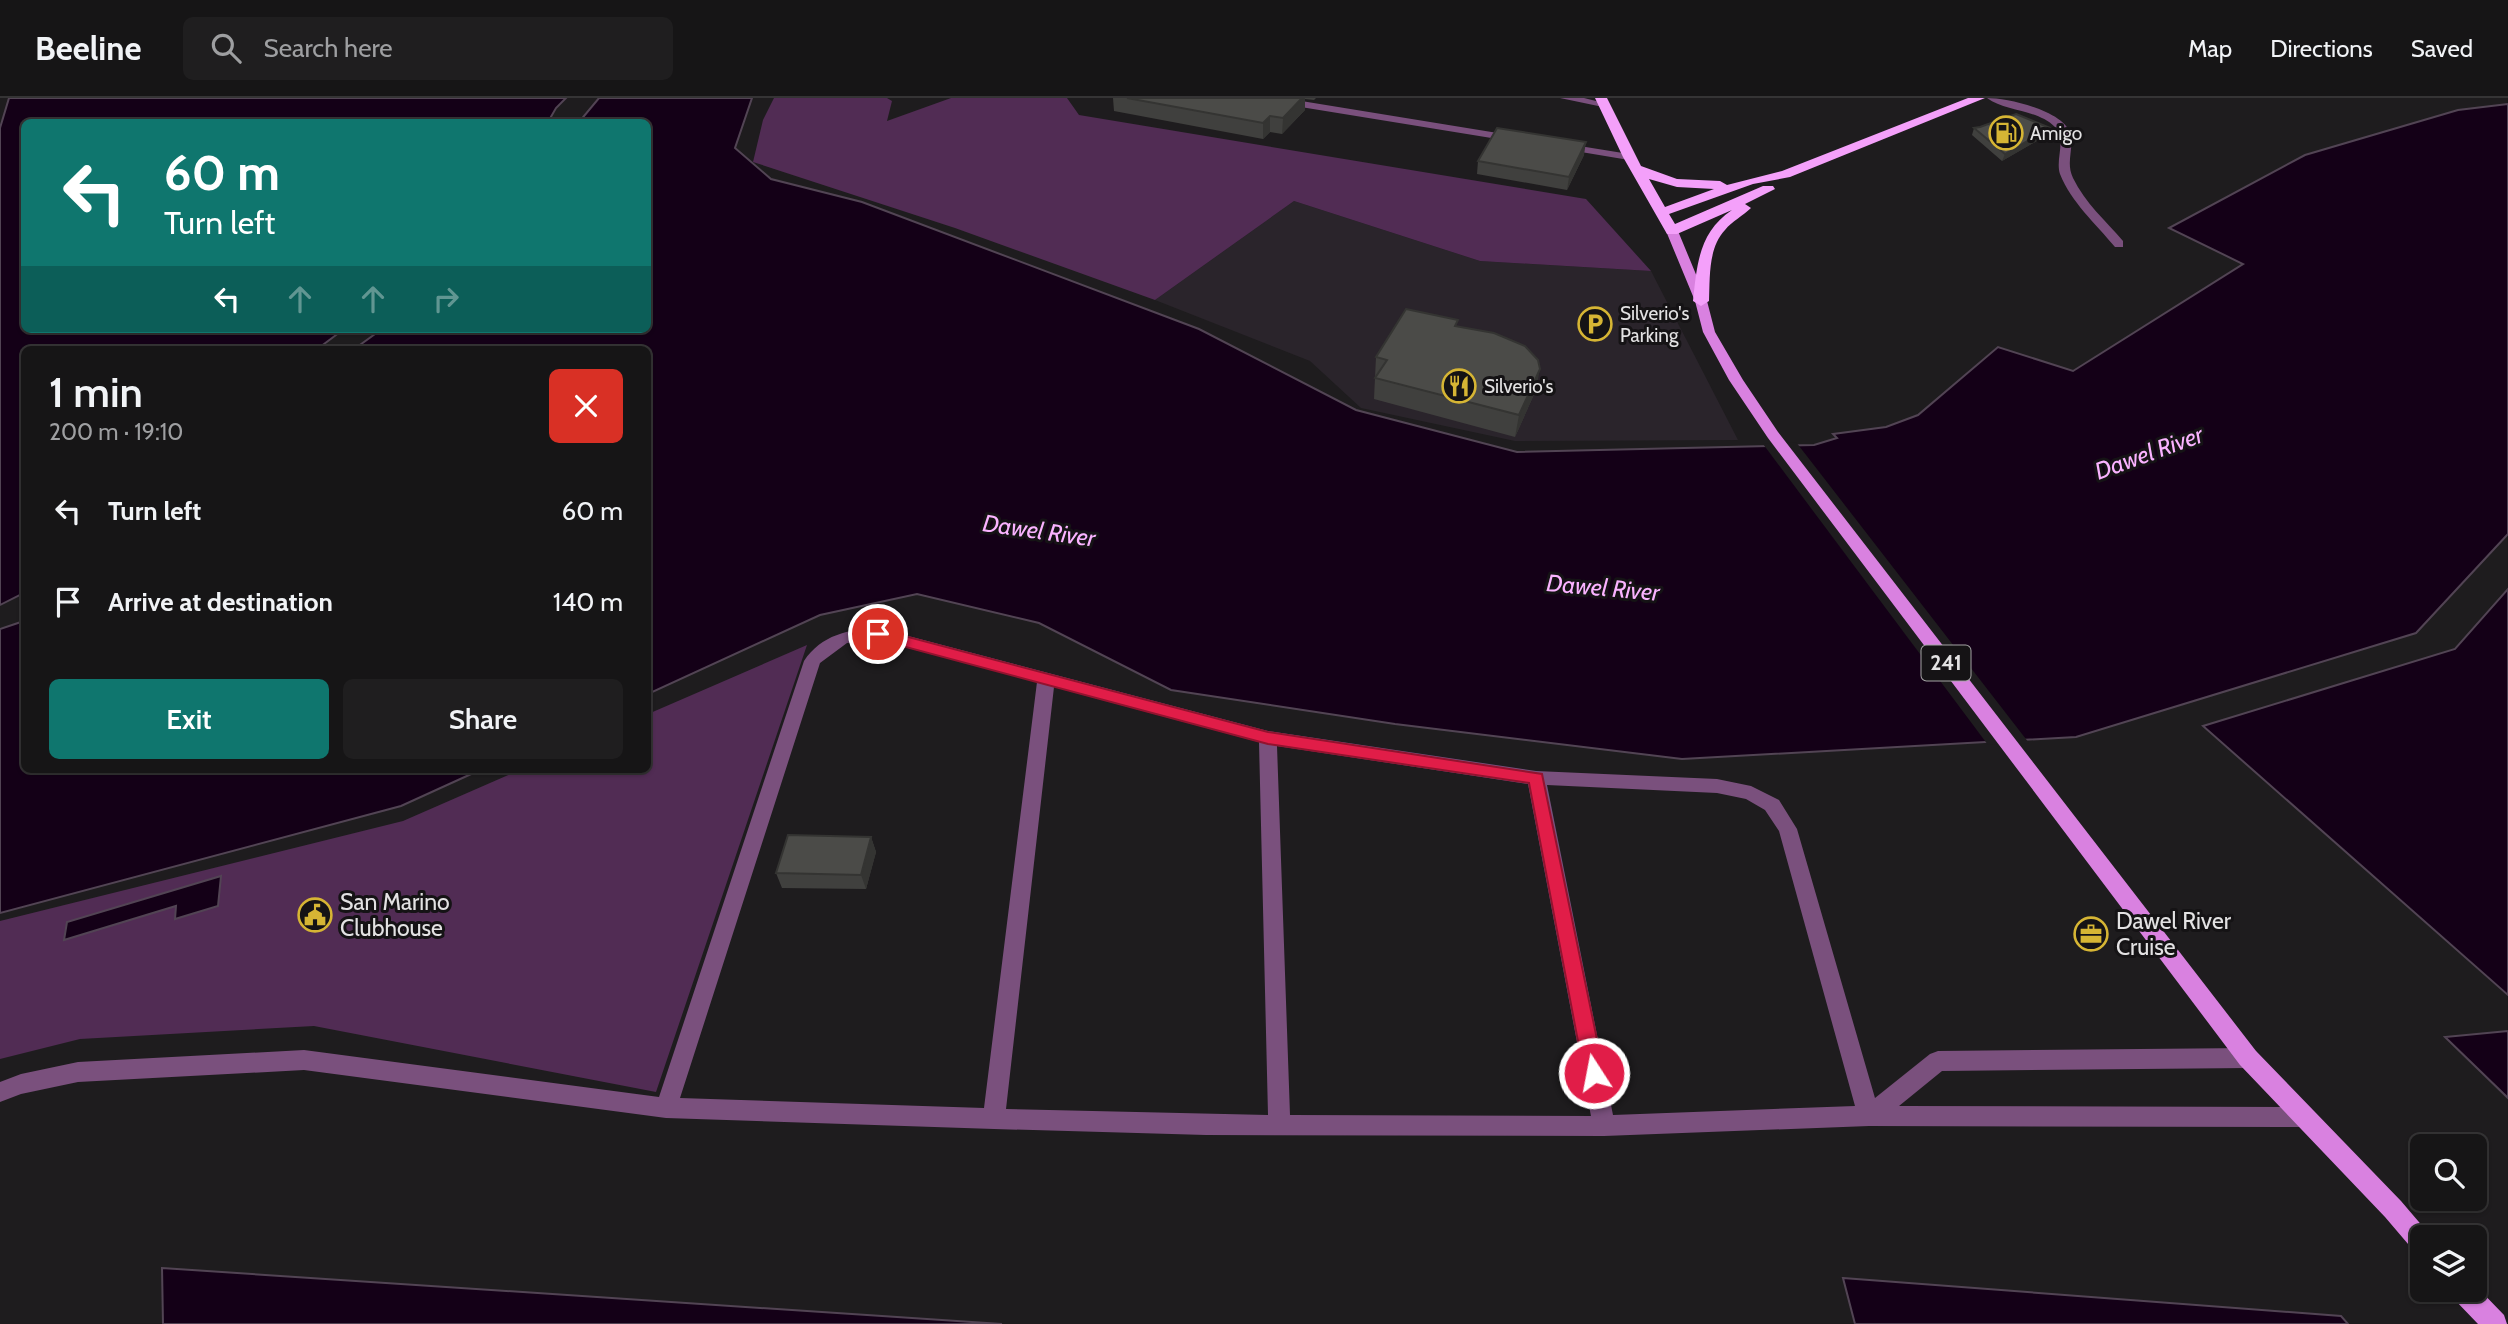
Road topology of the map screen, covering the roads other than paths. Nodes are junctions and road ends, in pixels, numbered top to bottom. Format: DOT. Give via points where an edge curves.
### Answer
graph roads {
  1 [pos="1264,98"];
  2 [pos="1565,98"];
  3 [pos="1979,98"];
  4 [pos="1992,98"];
  5 [pos="1602,101"];
  6 [pos="1534,142"];
  7 [pos="1548,144"];
  8 [pos="1629,157"];
  9 [pos="1637,169"];
  10 [pos="1785,174"];
  11 [pos="1750,181"];
  12 [pos="1769,188"];
  13 [pos="1663,212"];
  14 [pos="1672,231"];
  15 [pos="2119,244"];
  16 [pos="1701,301"];
  17 [pos="1046,679"];
  18 [pos="1268,738"];
  19 [pos="1536,778"];
  20 [pos="2248,1058"];
  21 [pos="0,1092"];
  22 [pos="666,1108"];
  23 [pos="1869,1116"];
  24 [pos="2303,1116"];
  25 [pos="994,1119"];
  26 [pos="1279,1124"];
  27 [pos="1604,1126"];
  28 [pos="2410,1229"];
  29 [pos="2474,1302"];
  30 [pos="2495,1324"];
  1 -- 6 [label="street"];
  2 -- 5 [label="street"];
  3 -- 10 [label="highway"];
  4 -- 15 [label="street" via="2064,129 2064,171"];
  5 -- 8 [label="highway, 241"];
  7 -- 8 [label="street"];
  8 -- 9 [label="highway, 241"];
  9 -- 11 [label="highway" via="1674,184"];
  9 -- 13 [label="highway, 241"];
  10 -- 11 [label="highway"];
  10 -- 12 [label="highway"];
  11 -- 13 [label="highway"];
  12 -- 14 [label="highway"];
  12 -- 16 [label="highway" via="1715,229 1709,240"];
  13 -- 14 [label="highway, 241"];
  14 -- 16 [label="main road, 241"];
  16 -- 20 [label="main road, 241" via="1709,332 1773,435"];
  17 -- 18 [label="street"];
  17 -- 22 [label="street" via="878,634 847,635 828,643 812,661"];
  17 -- 25 [label="street"];
  18 -- 19 [label="street"];
  18 -- 26 [label="street"];
  19 -- 23 [label="street" via="1717,786 1751,793 1772,805 1788,829"];
  19 -- 27 [label="street"];
  20 -- 23 [label="street" via="1938,1061"];
  20 -- 24 [label="main road, 241"];
  21 -- 22 [label="street" via="78,1072 304,1060"];
  22 -- 25 [label="street"];
  23 -- 24 [label="street"];
  23 -- 27 [label="street"];
  24 -- 28 [label="main road, 241"];
  25 -- 26 [label="street"];
  26 -- 27 [label="street"];
  29 -- 30 [label="main road"];
}
